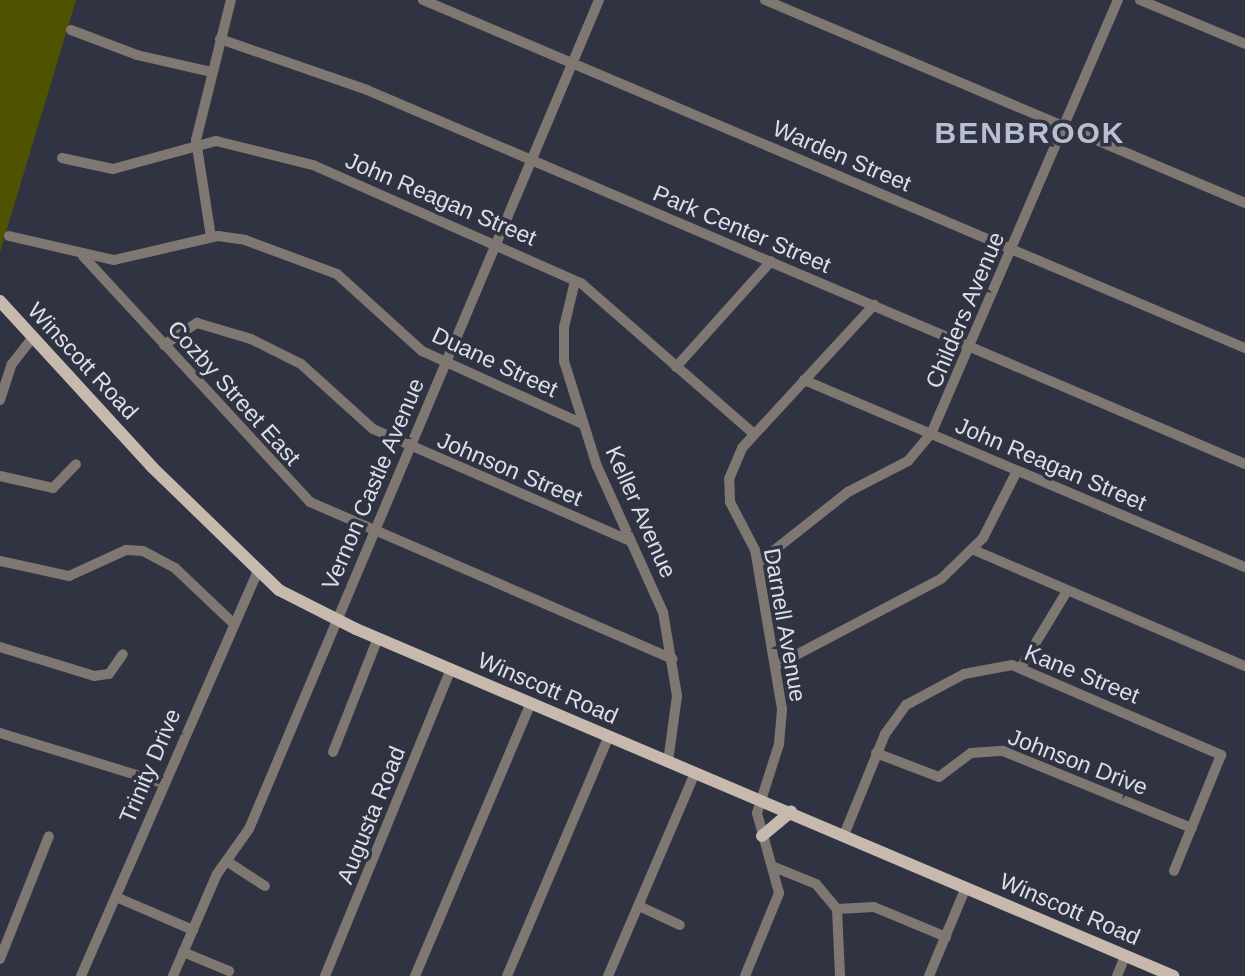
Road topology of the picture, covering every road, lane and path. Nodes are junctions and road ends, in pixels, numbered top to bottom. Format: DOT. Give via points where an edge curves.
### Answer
graph roads {
  1 [pos="231,0"];
  2 [pos="423,0"];
  3 [pos="599,0"];
  4 [pos="765,0"];
  5 [pos="1118,0"];
  6 [pos="1140,0"];
  7 [pos="71,30"];
  8 [pos="220,39"];
  9 [pos="1245,44"];
  10 [pos="572,64"];
  11 [pos="211,72"];
  12 [pos="1064,127"];
  13 [pos="196,145"];
  14 [pos="62,158"];
  15 [pos="531,160"];
  16 [pos="1245,203"];
  17 [pos="9,236"];
  18 [pos="211,237"];
  19 [pos="496,243"];
  20 [pos="1012,249"];
  21 [pos="83,256"];
  22 [pos="771,261"];
  23 [pos="575,281"];
  24 [pos="0,301"];
  25 [pos="874,305"];
  26 [pos="32,338"];
  27 [pos="164,345"];
  28 [pos="970,345"];
  29 [pos="1245,348"];
  30 [pos="445,364"];
  31 [pos="676,366"];
  32 [pos="804,380"];
  33 [pos="0,400"];
  34 [pos="583,424"];
  35 [pos="754,434"];
  36 [pos="931,434"];
  37 [pos="409,448"];
  38 [pos="76,464"];
  39 [pos="1245,464"];
  40 [pos="1017,471"];
  41 [pos="0,476"];
  42 [pos="373,532"];
  43 [pos="631,541"];
  44 [pos="974,550"];
  45 [pos="0,561"];
  46 [pos="758,563"];
  47 [pos="1245,567"];
  48 [pos="257,573"];
  49 [pos="1067,591"];
  50 [pos="337,621"];
  51 [pos="232,622"];
  52 [pos="378,638"];
  53 [pos="0,647"];
  54 [pos="123,654"];
  55 [pos="673,659"];
  56 [pos="777,665"];
  57 [pos="1245,666"];
  58 [pos="1021,667"];
  59 [pos="451,668"];
  60 [pos="531,703"];
  61 [pos="0,733"];
  62 [pos="609,736"];
  63 [pos="333,752"];
  64 [pos="876,753"];
  65 [pos="668,762"];
  66 [pos="695,773"];
  67 [pos="163,783"];
  68 [pos="761,800"];
  69 [pos="791,812"];
  70 [pos="1192,828"];
  71 [pos="844,835"];
  72 [pos="49,836"];
  73 [pos="762,836"];
  74 [pos="228,862"];
  75 [pos="774,867"];
  76 [pos="1174,871"];
  77 [pos="265,886"];
  78 [pos="965,887"];
  79 [pos="116,897"];
  80 [pos="639,906"];
  81 [pos="837,909"];
  82 [pos="680,925"];
  83 [pos="193,930"];
  84 [pos="946,937"];
  85 [pos="183,952"];
  86 [pos="1125,956"];
  87 [pos="0,959"];
  88 [pos="229,971"];
  89 [pos="81,976"];
  90 [pos="173,976"];
  91 [pos="325,976"];
  92 [pos="415,976"];
  93 [pos="507,976"];
  94 [pos="608,976"];
  95 [pos="745,976"];
  96 [pos="840,976"];
  97 [pos="929,976"];
  98 [pos="1117,976"];
  99 [pos="1174,976"];
  1 -- 8 [label="street"];
  2 -- 10 [label="street, Warden Street"];
  3 -- 10 [label="street, Vernon Castle Avenue"];
  4 -- 12 [label="street"];
  5 -- 12 [label="street, Childers Avenue"];
  6 -- 9 [label="street"];
  7 -- 11 [label="street" via="137,55"];
  8 -- 11 [label="street"];
  8 -- 15 [label="street, Park Center Street" via="367,90"];
  10 -- 15 [label="street, Vernon Castle Avenue"];
  10 -- 20 [label="street, Warden Street"];
  11 -- 13 [label="street"];
  12 -- 16 [label="street"];
  12 -- 20 [label="street, Childers Avenue"];
  13 -- 14 [label="street, John Reagan Street" via="113,169"];
  13 -- 18 [label="street"];
  13 -- 19 [label="street, John Reagan Street" via="216,141 264,149"];
  15 -- 19 [label="street, Vernon Castle Avenue"];
  15 -- 22 [label="street, Park Center Street"];
  17 -- 21 [label="street, Duane Street"];
  18 -- 21 [label="street, Duane Street" via="133,259"];
  18 -- 30 [label="street, Duane Street" via="245,240 337,274 401,335"];
  19 -- 23 [label="street, John Reagan Street"];
  19 -- 30 [label="street, Vernon Castle Avenue"];
  20 -- 28 [label="street, Childers Avenue"];
  20 -- 29 [label="street, Warden Street"];
  21 -- 27 [label="street, Cozby Street East"];
  22 -- 25 [label="street, Park Center Street"];
  22 -- 31 [label="street"];
  23 -- 31 [label="street, John Reagan Street"];
  23 -- 34 [label="street, Keller Avenue" via="563,350"];
  24 -- 26 [label="main road, Winscott Road"];
  25 -- 28 [label="street, Park Center Street"];
  25 -- 32 [label="street, Darnell Avenue"];
  26 -- 33 [label="street" via="12,364"];
  26 -- 48 [label="main road, Winscott Road"];
  27 -- 37 [label="street, Johnson Street" via="197,323 287,354 356,419"];
  27 -- 42 [label="street, Cozby Street East" via="299,493"];
  28 -- 36 [label="street, Childers Avenue"];
  28 -- 39 [label="street, Park Center Street"];
  30 -- 34 [label="street, Duane Street"];
  30 -- 37 [label="street, Vernon Castle Avenue"];
  31 -- 35 [label="street, John Reagan Street"];
  32 -- 35 [label="street, Darnell Avenue"];
  32 -- 36 [label="street, John Reagan Street"];
  34 -- 43 [label="street, Keller Avenue"];
  35 -- 46 [label="street, Darnell Avenue" via="734,462 729,491"];
  36 -- 40 [label="street, John Reagan Street"];
  36 -- 46 [label="street, Childers Avenue" via="908,461 848,492"];
  37 -- 42 [label="street, Vernon Castle Avenue"];
  37 -- 43 [label="street, Johnson Street"];
  38 -- 41 [label="street" via="54,488"];
  40 -- 44 [label="street"];
  40 -- 47 [label="street, John Reagan Street"];
  42 -- 50 [label="street, Vernon Castle Avenue"];
  42 -- 55 [label="street, Cozby Street East"];
  43 -- 55 [label="street, Keller Avenue" via="663,612"];
  44 -- 49 [label="street"];
  44 -- 56 [label="street" via="941,579"];
  45 -- 51 [label="street" via="69,576 126,550 143,551 175,568"];
  46 -- 56 [label="street, Darnell Avenue"];
  48 -- 50 [label="main road, Winscott Road"];
  48 -- 51 [label="street, Trinity Drive"];
  49 -- 57 [label="street"];
  49 -- 58 [label="street"];
  50 -- 52 [label="main road, Winscott Road"];
  50 -- 74 [label="street, Vernon Castle Avenue" via="249,830"];
  51 -- 67 [label="street, Trinity Drive"];
  52 -- 59 [label="main road, Winscott Road"];
  52 -- 63 [label="street"];
  53 -- 54 [label="street" via="94,676 109,674"];
  55 -- 65 [label="street, Keller Avenue" via="677,714"];
  56 -- 68 [label="street, Darnell Avenue" via="781,728"];
  58 -- 64 [label="street, Kane Street" via="981,669 915,698"];
  58 -- 70 [label="street, Kane Street" via="1221,755"];
  59 -- 60 [label="main road, Winscott Road"];
  59 -- 91 [label="street, Augusta Road"];
  60 -- 62 [label="main road, Winscott Road"];
  60 -- 92 [label="street"];
  61 -- 67 [label="street"];
  62 -- 65 [label="main road, Winscott Road"];
  62 -- 93 [label="street"];
  64 -- 70 [label="street, Johnson Drive" via="939,777 971,753 1003,751"];
  64 -- 71 [label="street, Kane Street"];
  65 -- 66 [label="main road, Winscott Road"];
  66 -- 68 [label="main road, Winscott Road"];
  66 -- 80 [label="street"];
  67 -- 79 [label="street, Trinity Drive"];
  68 -- 69 [label="main road, Winscott Road"];
  68 -- 73 [label="street, Darnell Avenue"];
  69 -- 71 [label="main road, Winscott Road"];
  69 -- 73 [label="main road"];
  70 -- 76 [label="street"];
  71 -- 78 [label="main road, Winscott Road"];
  72 -- 87 [label="street"];
  73 -- 75 [label="street, Darnell Avenue"];
  74 -- 77 [label="street"];
  74 -- 83 [label="street, Vernon Castle Avenue"];
  75 -- 81 [label="street" via="816,884"];
  75 -- 95 [label="street, Darnell Avenue" via="776,905"];
  78 -- 84 [label="street"];
  78 -- 86 [label="main road, Winscott Road"];
  79 -- 83 [label="street"];
  79 -- 89 [label="street, Trinity Drive"];
  80 -- 82 [label="street"];
  80 -- 94 [label="street"];
  81 -- 84 [label="street" via="874,907"];
  81 -- 96 [label="street"];
  83 -- 85 [label="street, Vernon Castle Avenue"];
  84 -- 97 [label="street"];
  85 -- 88 [label="street"];
  85 -- 90 [label="street, Vernon Castle Avenue"];
  86 -- 98 [label="street"];
  86 -- 99 [label="main road, Winscott Road"];
}
